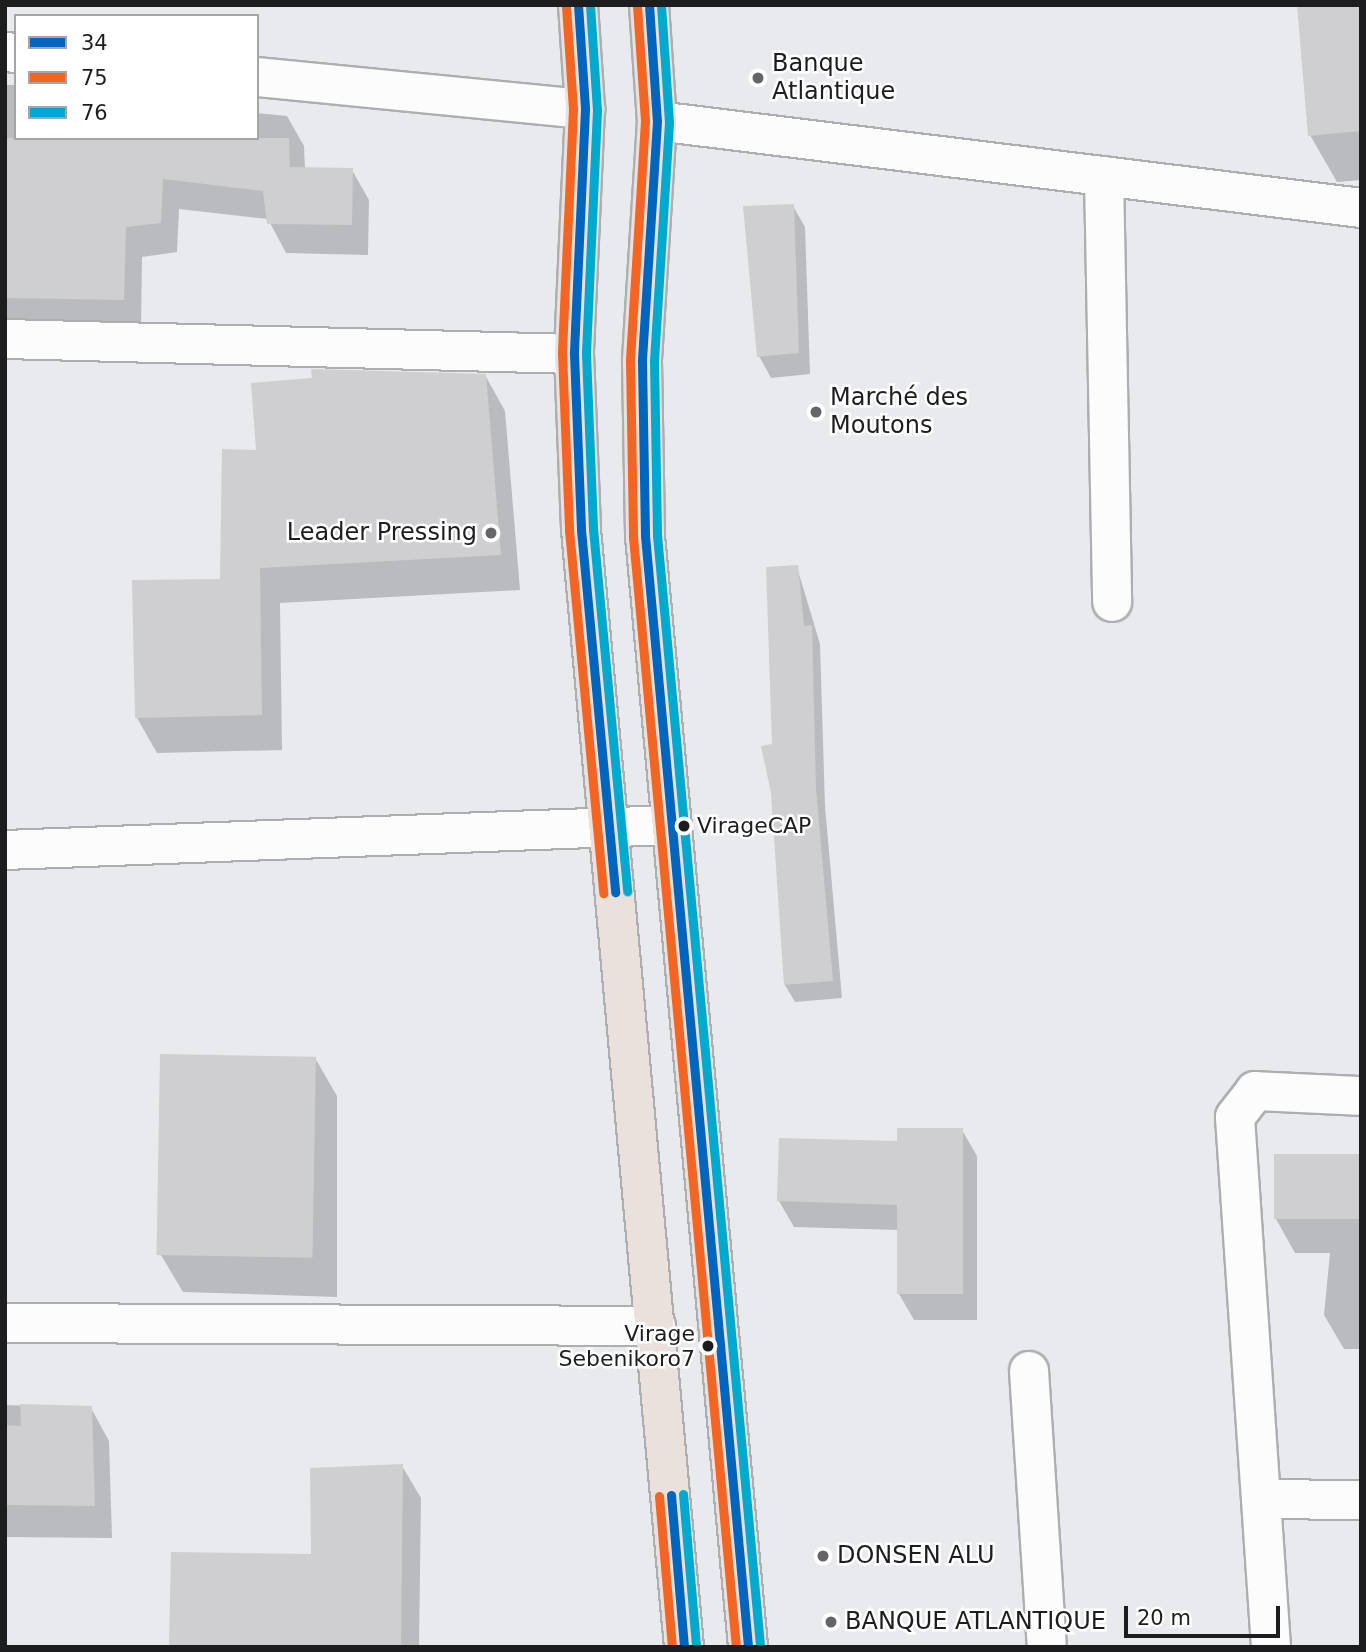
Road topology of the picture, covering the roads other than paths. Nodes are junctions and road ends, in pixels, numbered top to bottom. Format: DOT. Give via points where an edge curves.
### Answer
graph roads {
  1 [pos="578,5"];
  2 [pos="649,5"];
  3 [pos="259,77"];
  4 [pos="585,109"];
  5 [pos="657,121"];
  6 [pos="1104,176"];
  7 [pos="1361,208"];
  8 [pos="5,339"];
  9 [pos="574,354"];
  10 [pos="1112,602"];
  11 [pos="671,825"];
  12 [pos="609,828"];
  13 [pos="5,849"];
  14 [pos="1361,1096"];
  15 [pos="5,1323"];
  16 [pos="656,1326"];
  17 [pos="1029,1371"];
  18 [pos="1261,1499"];
  19 [pos="1361,1500"];
  20 [pos="684,1647"];
  21 [pos="748,1647"];
  22 [pos="1047,1647"];
  23 [pos="1271,1647"];
  1 -- 4 [label="highway"];
  2 -- 5 [label="highway"];
  3 -- 4 [label="street"];
  4 -- 9 [label="highway"];
  5 -- 6 [label="street"];
  5 -- 11 [label="highway" via="642,362 645,536"];
  6 -- 7 [label="street"];
  6 -- 10 [label="street"];
  8 -- 9 [label="street"];
  9 -- 12 [label="highway" via="581,530"];
  11 -- 12 [label="street"];
  11 -- 21 [label="highway"];
  12 -- 13 [label="street"];
  12 -- 16 [label="highway"];
  14 -- 18 [label="street" via="1255,1091 1241,1102 1236,1117"];
  15 -- 16 [label="street"];
  16 -- 20 [label="highway"];
  17 -- 22 [label="street"];
  18 -- 19 [label="street"];
  18 -- 23 [label="street"];
}
